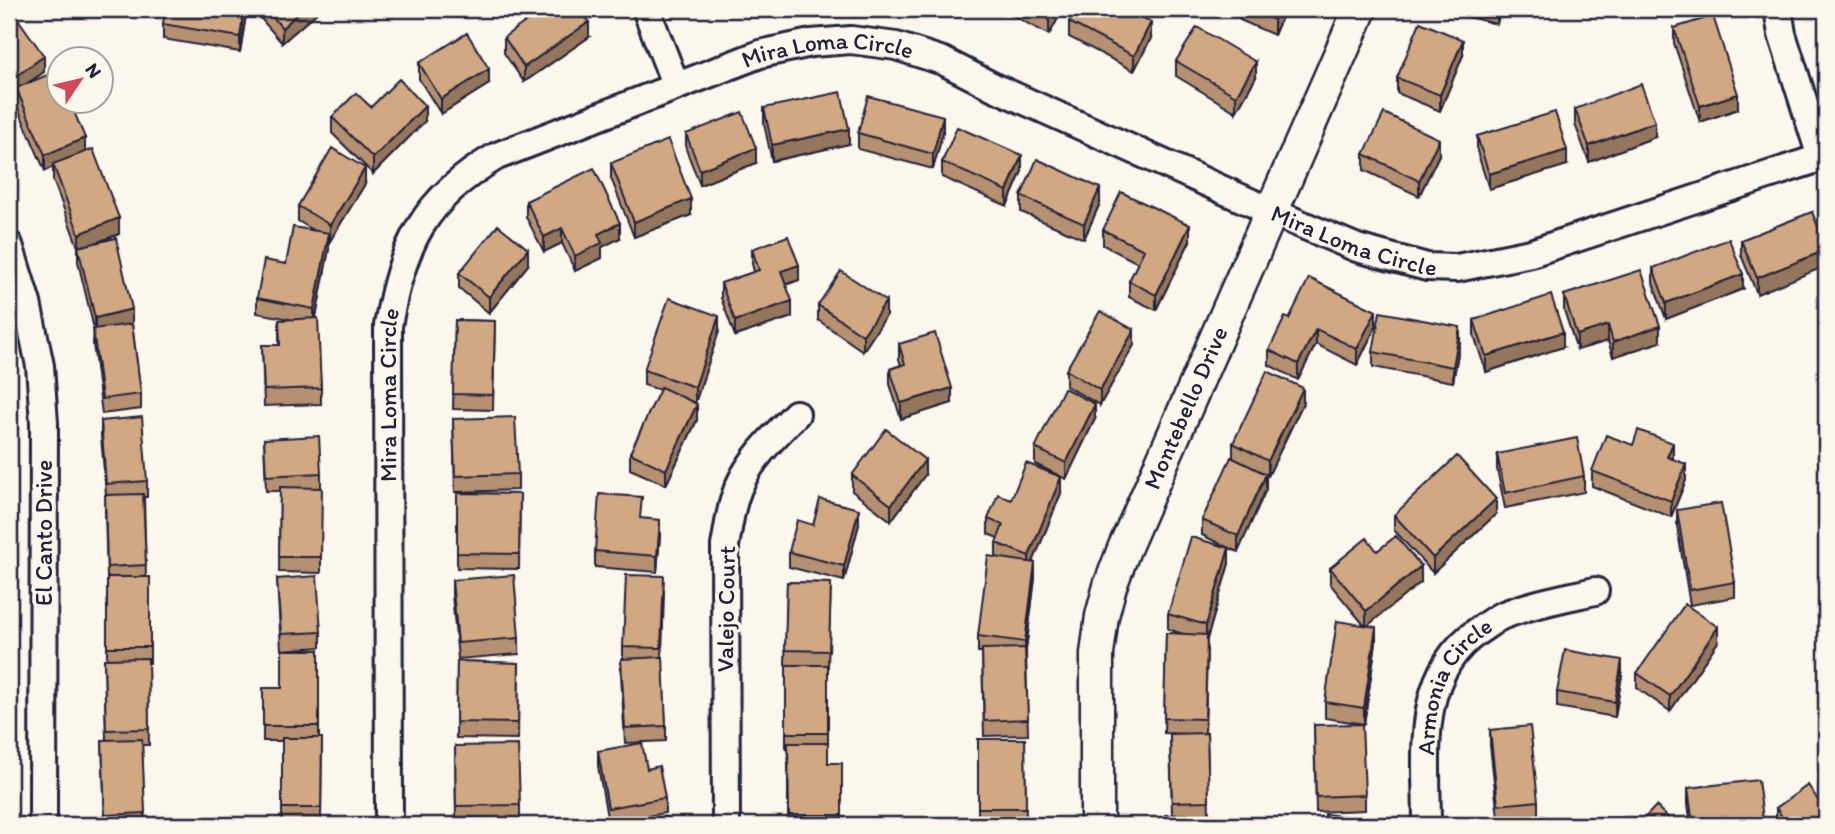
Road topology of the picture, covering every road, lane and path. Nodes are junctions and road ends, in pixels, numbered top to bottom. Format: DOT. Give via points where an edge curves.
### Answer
graph roads {
  1 [pos="646,9"];
  2 [pos="1360,9"];
  3 [pos="1778,9"];
  4 [pos="676,86"];
  5 [pos="1824,157"];
  6 [pos="1270,211"];
  7 [pos="9,245"];
  8 [pos="796,414"];
  9 [pos="1595,591"];
  10 [pos="43,825"];
  11 [pos="388,825"];
  12 [pos="726,825"];
  13 [pos="1097,825"];
  14 [pos="1427,825"];
  1 -- 4 [label="street"];
  2 -- 6 [label="street, Montebello Drive"];
  3 -- 5 [label="street" via="1782,34"];
  4 -- 6 [label="street, Mira Loma Circle" via="760,54 811,43 851,40 896,46 943,61"];
  4 -- 11 [label="street, Mira Loma Circle" via="497,156 469,172 442,197 407,249 388,326"];
  5 -- 6 [label="street, Mira Loma Circle" via="1531,253 1457,268 1396,260"];
  6 -- 13 [label="street, Montebello Drive" via="1110,586 1097,654"];
  7 -- 10 [label="street, El Canto Drive" via="40,366 44,423"];
  8 -- 12 [label="street, Valejo Court" via="756,457 740,483 725,546"];
  9 -- 14 [label="street, Armonia Circle" via="1499,617 1448,659 1435,685 1427,730"];
}
